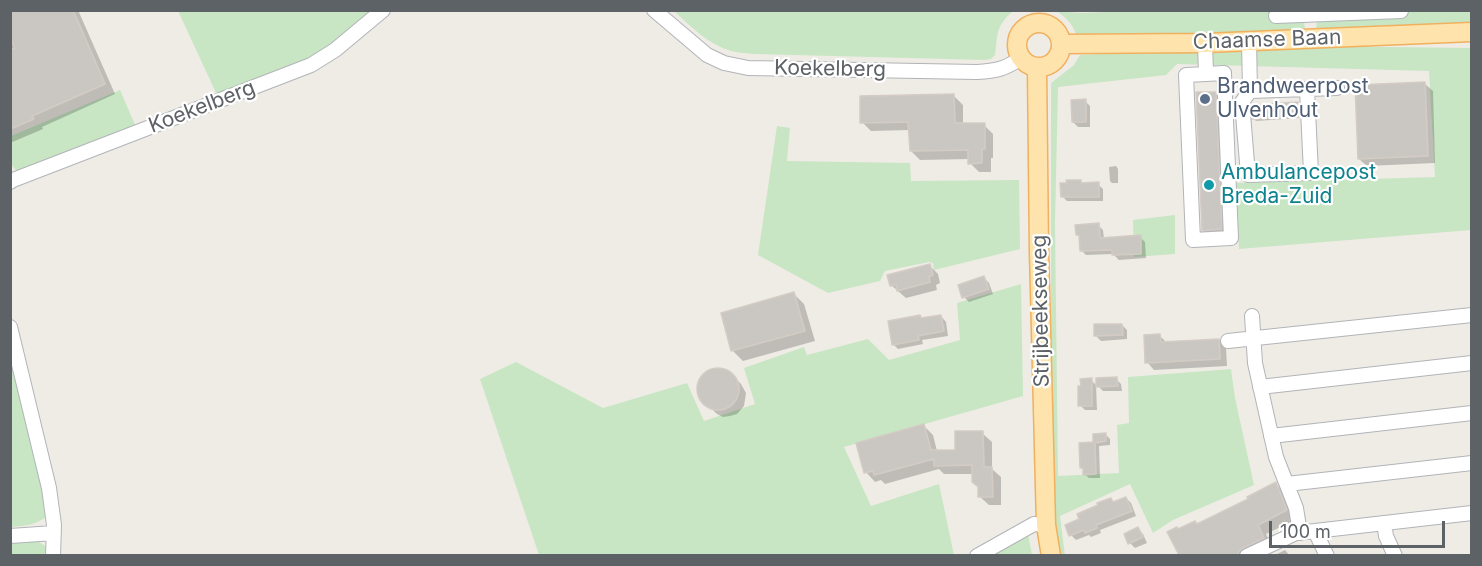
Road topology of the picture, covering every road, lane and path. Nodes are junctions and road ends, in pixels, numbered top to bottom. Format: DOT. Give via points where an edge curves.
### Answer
graph roads {
  1 [pos="383,10"];
  2 [pos="654,10"];
  3 [pos="1401,10"];
  4 [pos="1311,14"];
  5 [pos="1276,16"];
  6 [pos="1040,17"];
  7 [pos="1472,32"];
  8 [pos="1311,39"];
  9 [pos="1249,41"];
  10 [pos="1205,43"];
  11 [pos="1062,44"];
  12 [pos="1021,58"];
  13 [pos="1037,67"];
  14 [pos="1206,74"];
  15 [pos="1337,88"];
  16 [pos="1307,89"];
  17 [pos="1250,91"];
  18 [pos="10,182"];
  19 [pos="1472,315"];
  20 [pos="1252,316"];
  21 [pos="10,327"];
  22 [pos="1253,339"];
  23 [pos="1228,341"];
  24 [pos="1472,363"];
  25 [pos="1260,387"];
  26 [pos="1472,413"];
  27 [pos="1271,436"];
  28 [pos="1472,463"];
  29 [pos="1287,484"];
  30 [pos="1472,513"];
  31 [pos="1384,523"];
  32 [pos="1046,525"];
  33 [pos="1315,531"];
  34 [pos="54,533"];
  35 [pos="1300,533"];
  36 [pos="10,536"];
  37 [pos="53,555"];
  38 [pos="976,555"];
  39 [pos="1051,555"];
  40 [pos="1247,555"];
  41 [pos="1327,555"];
  42 [pos="1395,555"];
  1 -- 18 [label="street, Koekelberg" via="335,50 310,65"];
  2 -- 12 [label="street, Koekelberg" via="707,56 748,68 977,72 996,71"];
  3 -- 4 [label="street"];
  4 -- 5 [label="street"];
  4 -- 8 [label="street"];
  6 -- 11 [label="main road" via="1055,29"];
  6 -- 12 [label="main road" via="1020,34 1017,42"];
  7 -- 8 [label="main road, Chaamse Baan"];
  8 -- 9 [label="main road, Chaamse Baan"];
  9 -- 10 [label="main road, Chaamse Baan"];
  9 -- 17 [label="street"];
  10 -- 11 [label="main road, Chaamse Baan"];
  10 -- 14 [label="street"];
  11 -- 13 [label="main road" via="1052,63"];
  12 -- 13 [label="main road"];
  13 -- 32 [label="main road, Strijbeekseweg"];
  14 -- 14 [label="street" via="1186,75 1193,240 1231,238 1234,202 1224,73"];
  15 -- 16 [label="street"];
  16 -- 17 [label="street"];
  16 -- 17 [label="street" via="1311,173 1248,175 1242,102"];
  19 -- 22 [label="street"];
  20 -- 22 [label="street"];
  21 -- 34 [label="street" via="49,488"];
  22 -- 23 [label="street"];
  22 -- 25 [label="street"];
  24 -- 25 [label="street"];
  25 -- 27 [label="street"];
  26 -- 27 [label="street"];
  27 -- 29 [label="street"];
  28 -- 29 [label="street"];
  29 -- 35 [label="street"];
  30 -- 31 [label="street"];
  31 -- 33 [label="street"];
  31 -- 42 [label="street"];
  32 -- 38 [label="street" via="1034,524"];
  32 -- 39 [label="main road, Strijbeekseweg"];
  33 -- 35 [label="street"];
  33 -- 41 [label="street"];
  34 -- 36 [label="street"];
  34 -- 37 [label="street"];
  35 -- 40 [label="street"];
}
